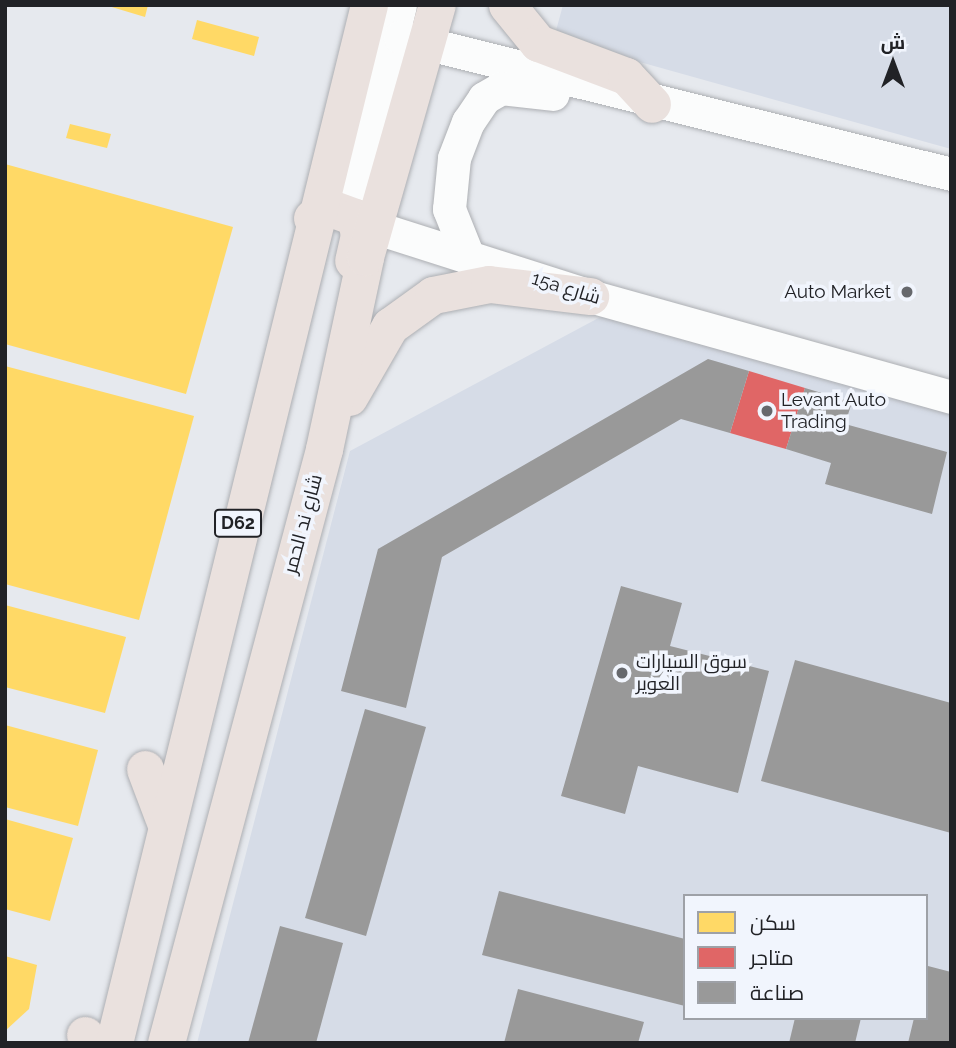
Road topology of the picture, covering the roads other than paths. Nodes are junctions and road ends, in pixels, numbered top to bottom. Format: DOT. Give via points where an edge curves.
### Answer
graph roads {
  1 [pos="369,5"];
  2 [pos="400,5"];
  3 [pos="507,5"];
  4 [pos="419,27"];
  5 [pos="358,52"];
  6 [pos="652,104"];
  7 [pos="951,174"];
  8 [pos="312,218"];
  9 [pos="374,227"];
  10 [pos="469,259"];
  11 [pos="590,296"];
  12 [pos="951,397"];
  13 [pos="324,449"];
  14 [pos="275,625"];
  15 [pos="145,768"];
  16 [pos="165,822"];
  17 [pos="96,1040"];
  18 [pos="166,1043"];
  1 -- 5 [label="main road, D62"];
  2 -- 4 [label="main road"];
  3 -- 6 [label="main road" via="538,43 626,76"];
  4 -- 5 [label="main road"];
  4 -- 6 [label="main road"];
  4 -- 9 [label="main road, شارع ند الحمر"];
  5 -- 8 [label="main road, D62"];
  6 -- 7 [label="main road"];
  6 -- 10 [label="main road" via="592,102 521,86 484,98 460,140 450,183 452,221"];
  8 -- 14 [label="main road" via="339,208 355,217 359,235 278,542"];
  8 -- 16 [label="main road, D62"];
  9 -- 10 [label="main road, 15a شارع"];
  9 -- 13 [label="main road, شارع ند الحمر"];
  10 -- 11 [label="main road, 15a شارع"];
  11 -- 12 [label="main road, 15a شارع"];
  11 -- 13 [label="main road" via="474,284 420,301 378,341"];
  13 -- 14 [label="main road, شارع ند الحمر"];
  14 -- 18 [label="main road, شارع ند الحمر"];
  15 -- 16 [label="main road"];
  16 -- 17 [label="main road, D62"];
}
